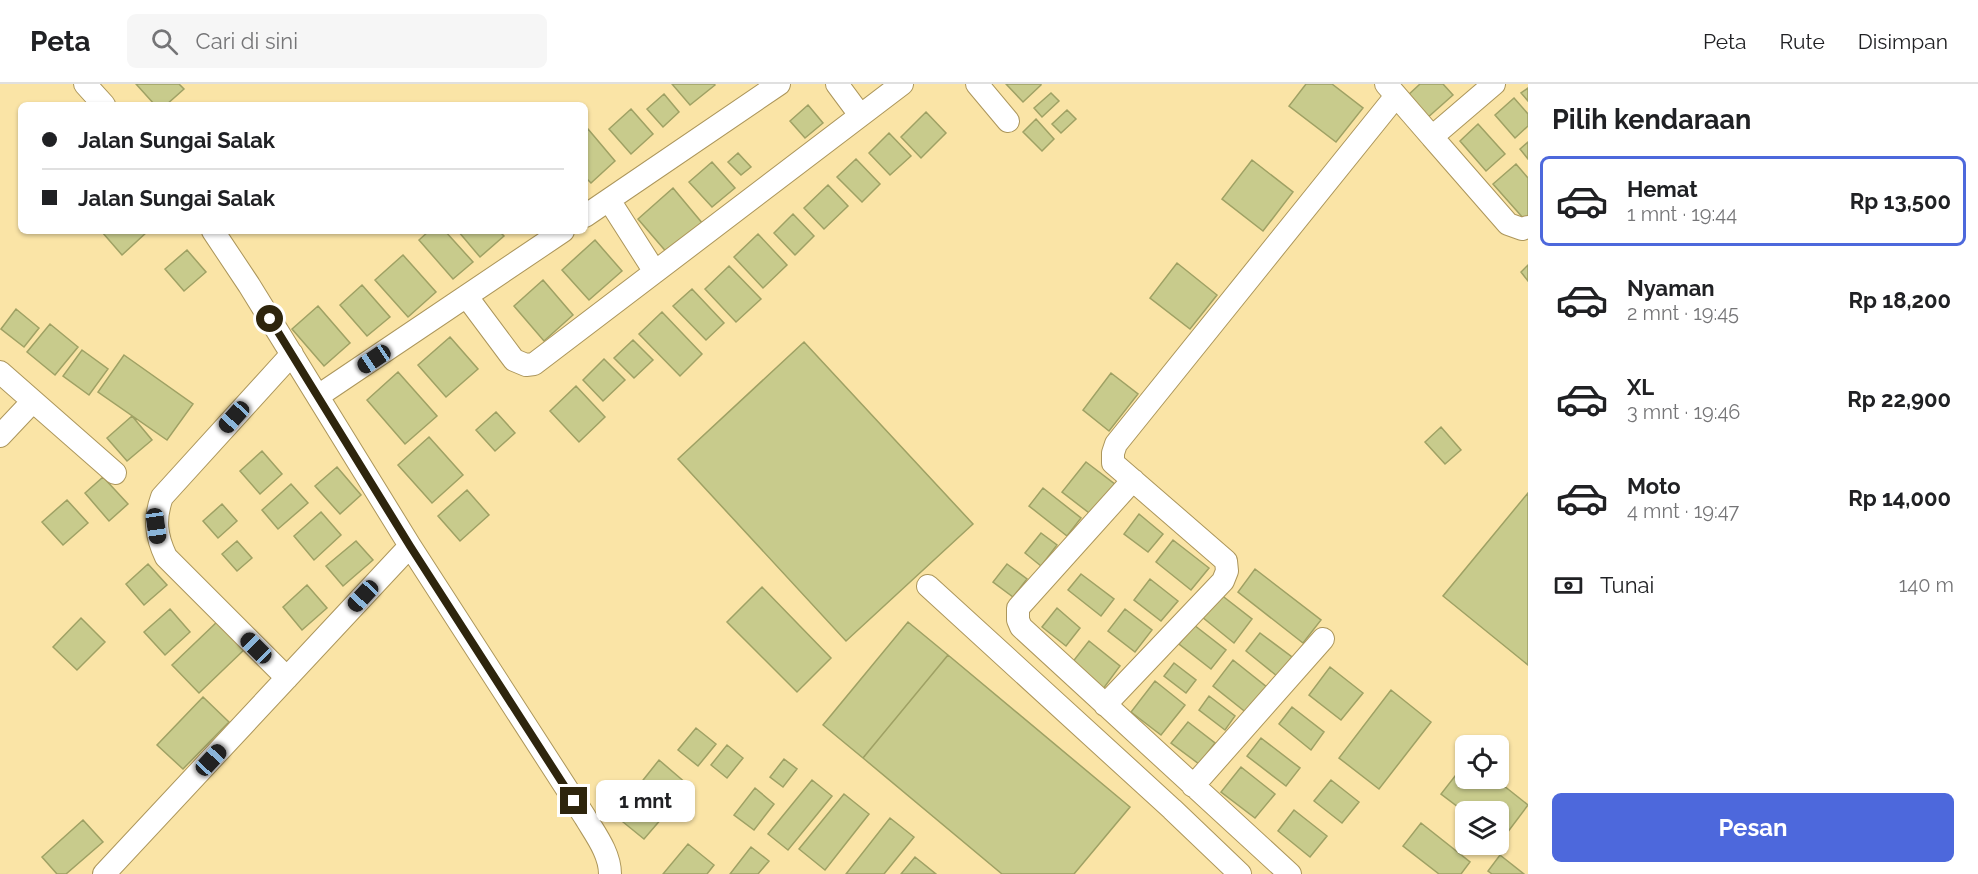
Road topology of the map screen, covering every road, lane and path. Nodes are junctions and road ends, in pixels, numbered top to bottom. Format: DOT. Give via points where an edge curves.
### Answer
graph roads {
  1 [pos="85,84"];
  2 [pos="779,84"];
  3 [pos="837,84"];
  4 [pos="902,84"];
  5 [pos="977,84"];
  6 [pos="1494,84"];
  7 [pos="1391,90"];
  8 [pos="101,102"];
  9 [pos="860,115"];
  10 [pos="1008,121"];
  11 [pos="1432,137"];
  12 [pos="609,200"];
  13 [pos="588,214"];
  14 [pos="1528,227"];
  15 [pos="215,234"];
  16 [pos="559,234"];
  17 [pos="655,272"];
  18 [pos="466,297"];
  19 [pos="292,354"];
  20 [pos="0,372"];
  21 [pos="318,396"];
  22 [pos="33,401"];
  23 [pos="0,436"];
  24 [pos="115,473"];
  25 [pos="1132,480"];
  26 [pos="410,546"];
  27 [pos="928,586"];
  28 [pos="1323,639"];
  29 [pos="287,678"];
  30 [pos="1105,705"];
  31 [pos="1193,786"];
  32 [pos="104,874"];
  33 [pos="610,874"];
  34 [pos="1240,874"];
  35 [pos="1290,874"];
  1 -- 8 [label="street"];
  2 -- 12 [label="street"];
  3 -- 9 [label="street"];
  4 -- 9 [label="street"];
  5 -- 10 [label="street"];
  6 -- 11 [label="street"];
  7 -- 11 [label="street"];
  7 -- 25 [label="street" via="1116,444 1113,463"];
  9 -- 17 [label="street"];
  11 -- 14 [label="street" via="1508,224"];
  12 -- 13 [label="street"];
  12 -- 17 [label="street"];
  15 -- 19 [label="street"];
  16 -- 18 [label="street"];
  17 -- 18 [label="street" via="534,364 514,360"];
  18 -- 21 [label="street"];
  19 -- 21 [label="street"];
  19 -- 29 [label="street" via="162,497 156,526 158,542 166,557"];
  20 -- 22 [label="street"];
  21 -- 26 [label="street"];
  22 -- 23 [label="street"];
  22 -- 24 [label="street"];
  25 -- 30 [label="street" via="1018,608 1021,627"];
  25 -- 30 [label="street" via="1226,561 1227,571 1223,581"];
  26 -- 29 [label="street"];
  26 -- 33 [label="street" via="585,817 605,852"];
  27 -- 34 [label="street"];
  28 -- 31 [label="street"];
  29 -- 32 [label="street"];
  30 -- 31 [label="street"];
  31 -- 35 [label="street"];
}
